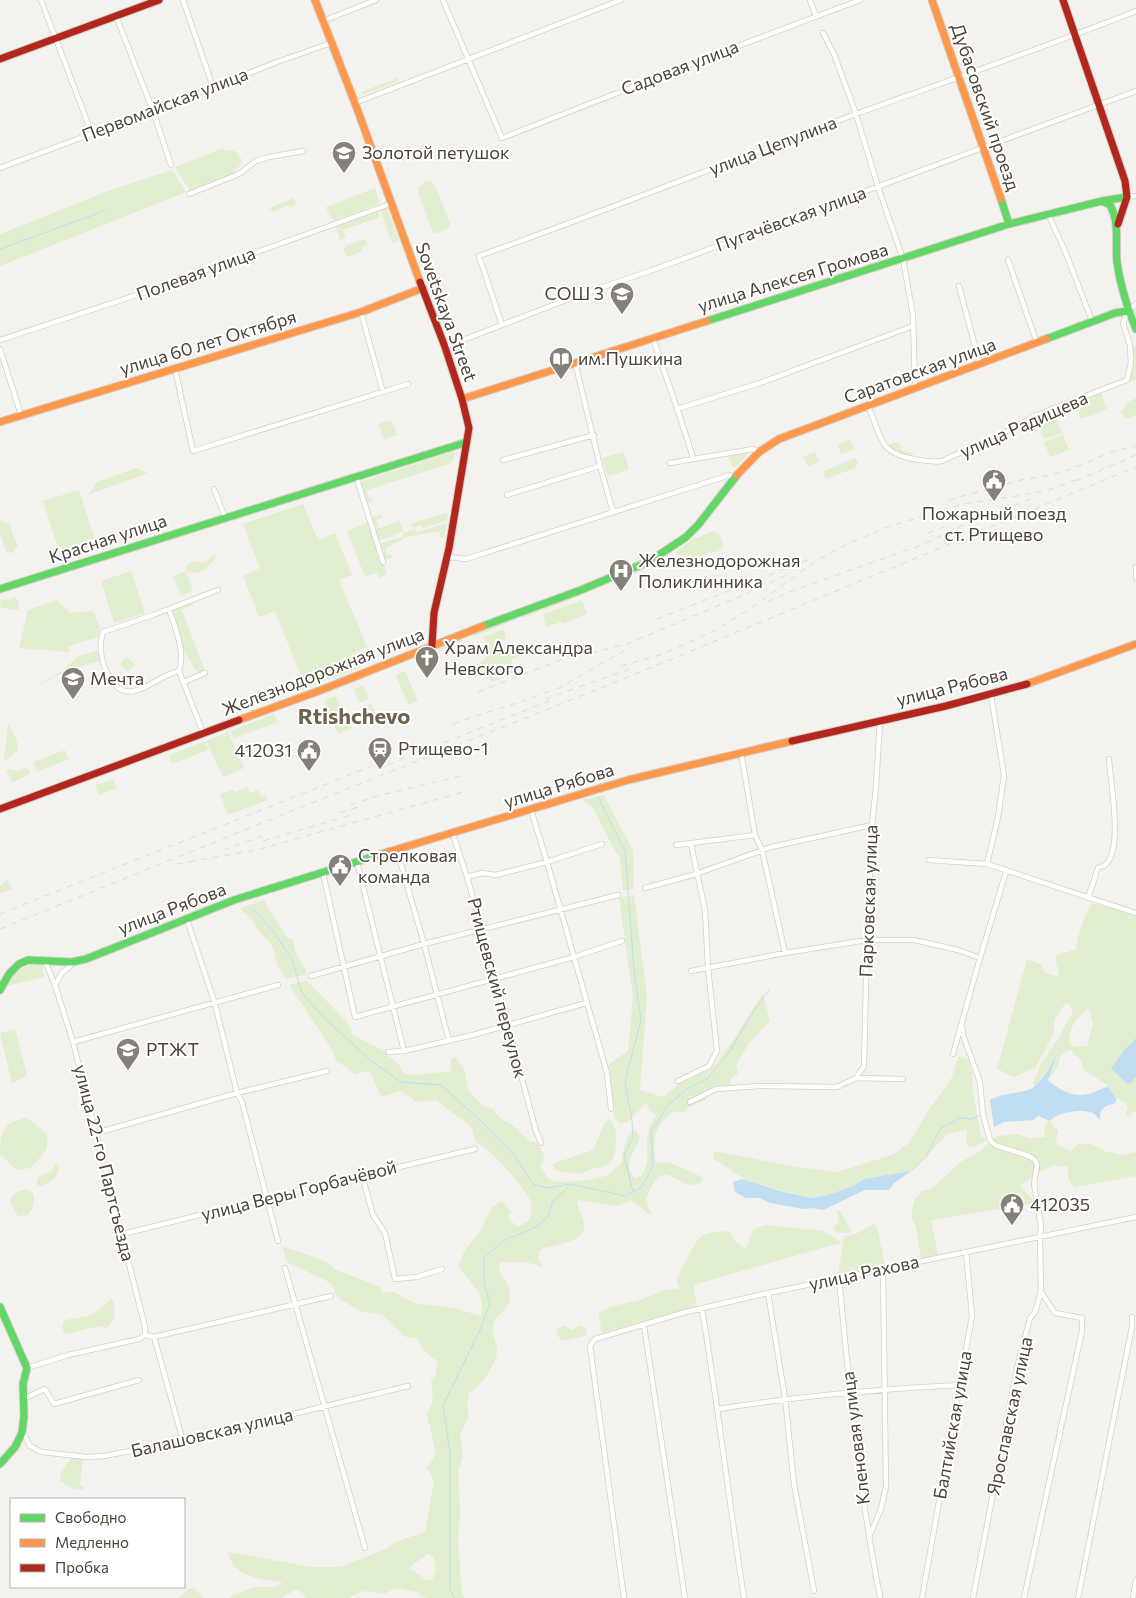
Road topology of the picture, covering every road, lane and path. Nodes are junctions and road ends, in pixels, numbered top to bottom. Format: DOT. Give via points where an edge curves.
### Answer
graph roads {
  1 [pos="41,0"];
  2 [pos="159,0"];
  3 [pos="182,0"];
  4 [pos="315,0"];
  5 [pos="376,0"];
  6 [pos="443,0"];
  7 [pos="621,0"];
  8 [pos="810,0"];
  9 [pos="860,0"];
  10 [pos="932,0"];
  11 [pos="1063,0"];
  12 [pos="1136,11"];
  13 [pos="116,16"];
  14 [pos="816,16"];
  15 [pos="323,21"];
  16 [pos="823,33"];
  17 [pos="1075,35"];
  18 [pos="56,38"];
  19 [pos="331,43"];
  20 [pos="0,59"];
  21 [pos="468,60"];
  22 [pos="959,78"];
  23 [pos="213,87"];
  24 [pos="1136,91"];
  25 [pos="355,103"];
  26 [pos="1099,103"];
  27 [pos="153,111"];
  28 [pos="856,114"];
  29 [pos="92,134"];
  30 [pos="984,148"];
  31 [pos="303,151"];
  32 [pos="171,165"];
  33 [pos="0,168"];
  34 [pos="878,187"];
  35 [pos="190,194"];
  36 [pos="1136,196"];
  37 [pos="1127,197"];
  38 [pos="1102,201"];
  39 [pos="390,204"];
  40 [pos="1048,214"];
  41 [pos="1009,224"];
  42 [pos="1116,228"];
  43 [pos="903,259"];
  44 [pos="1008,260"];
  45 [pos="959,286"];
  46 [pos="423,288"];
  47 [pos="1136,304"];
  48 [pos="1128,311"];
  49 [pos="361,312"];
  50 [pos="1136,317"];
  51 [pos="1092,321"];
  52 [pos="502,324"];
  53 [pos="913,326"];
  54 [pos="1136,329"];
  55 [pos="653,338"];
  56 [pos="0,340"];
  57 [pos="1037,343"];
  58 [pos="445,347"];
  59 [pos="0,349"];
  60 [pos="575,362"];
  61 [pos="980,365"];
  62 [pos="175,369"];
  63 [pos="408,384"];
  64 [pos="915,389"];
  65 [pos="384,392"];
  66 [pos="462,399"];
  67 [pos="868,406"];
  68 [pos="677,409"];
  69 [pos="21,415"];
  70 [pos="0,422"];
  71 [pos="594,435"];
  72 [pos="467,442"];
  73 [pos="759,452"];
  74 [pos="693,458"];
  75 [pos="504,460"];
  76 [pos="670,463"];
  77 [pos="600,466"];
  78 [pos="356,476"];
  79 [pos="733,479"];
  80 [pos="214,488"];
  81 [pos="507,495"];
  82 [pos="613,512"];
  83 [pos="225,517"];
  84 [pos="447,557"];
  85 [pos="383,562"];
  86 [pos="1136,567"];
  87 [pos="1136,578"];
  88 [pos="0,589"];
  89 [pos="218,590"];
  90 [pos="169,609"];
  91 [pos="1136,644"];
  92 [pos="432,646"];
  93 [pos="179,671"];
  94 [pos="205,673"];
  95 [pos="184,682"];
  96 [pos="991,695"];
  97 [pos="880,721"];
  98 [pos="202,729"];
  99 [pos="741,752"];
  100 [pos="1109,759"];
  101 [pos="0,809"];
  102 [pos="531,810"];
  103 [pos="872,824"];
  104 [pos="452,834"];
  105 [pos="755,835"];
  106 [pos="602,844"];
  107 [pos="691,844"];
  108 [pos="676,845"];
  109 [pos="397,850"];
  110 [pos="762,850"];
  111 [pos="929,860"];
  112 [pos="357,862"];
  113 [pos="548,862"];
  114 [pos="987,864"];
  115 [pos="1006,872"];
  116 [pos="323,873"];
  117 [pos="696,874"];
  118 [pos="467,877"];
  119 [pos="645,888"];
  120 [pos="618,895"];
  121 [pos="1088,898"];
  122 [pos="560,909"];
  123 [pos="1136,913"];
  124 [pos="187,920"];
  125 [pos="482,929"];
  126 [pos="866,940"];
  127 [pos="622,941"];
  128 [pos="424,944"];
  129 [pos="785,953"];
  130 [pos="382,957"];
  131 [pos="574,957"];
  132 [pos="980,958"];
  133 [pos="43,959"];
  134 [pos="72,964"];
  135 [pos="344,967"];
  136 [pos="708,968"];
  137 [pos="691,971"];
  138 [pos="311,976"];
  139 [pos="494,979"];
  140 [pos="55,985"];
  141 [pos="278,985"];
  142 [pos="0,990"];
  143 [pos="437,995"];
  144 [pos="586,1003"];
  145 [pos="214,1004"];
  146 [pos="393,1006"];
  147 [pos="507,1026"];
  148 [pos="962,1027"];
  149 [pos="449,1041"];
  150 [pos="73,1042"];
  151 [pos="404,1051"];
  152 [pos="388,1052"];
  153 [pos="953,1054"];
  154 [pos="327,1071"];
  155 [pos="856,1078"];
  156 [pos="903,1079"];
  157 [pos="678,1081"];
  158 [pos="237,1093"];
  159 [pos="690,1102"];
  160 [pos="611,1109"];
  161 [pos="96,1133"];
  162 [pos="541,1143"];
  163 [pos="475,1149"];
  164 [pos="362,1176"];
  165 [pos="268,1198"];
  166 [pos="1136,1218"];
  167 [pos="123,1234"];
  168 [pos="1040,1236"];
  169 [pos="278,1241"];
  170 [pos="966,1252"];
  171 [pos="285,1268"];
  172 [pos="442,1269"];
  173 [pos="883,1269"];
  174 [pos="839,1278"];
  175 [pos="1041,1292"];
  176 [pos="768,1293"];
  177 [pos="330,1296"];
  178 [pos="295,1304"];
  179 [pos="0,1307"];
  180 [pos="702,1309"];
  181 [pos="1132,1317"];
  182 [pos="644,1325"];
  183 [pos="145,1335"];
  184 [pos="154,1336"];
  185 [pos="27,1368"];
  186 [pos="139,1380"];
  187 [pos="408,1386"];
  188 [pos="960,1386"];
  189 [pos="885,1389"];
  190 [pos="850,1392"];
  191 [pos="785,1398"];
  192 [pos="23,1399"];
  193 [pos="326,1407"];
  194 [pos="718,1409"];
  195 [pos="23,1432"];
  196 [pos="183,1441"];
  197 [pos="3,1460"];
  198 [pos="868,1539"];
  199 [pos="365,1548"];
  200 [pos="1136,1580"];
  201 [pos="814,1591"];
  202 [pos="880,1596"];
  203 [pos="624,1598"];
  204 [pos="686,1598"];
  205 [pos="744,1598"];
  206 [pos="922,1598"];
  207 [pos="973,1598"];
  208 [pos="1024,1598"];
  209 [pos="1078,1598"];
  210 [pos="1133,1598"];
  1 -- 18 [label="street"];
  2 -- 13 [label="street"];
  3 -- 23 [label="street"];
  4 -- 15 [label="street, Sovetskaya Street"];
  5 -- 15 [label="street"];
  6 -- 21 [label="street"];
  7 -- 21 [label="street"];
  8 -- 14 [label="street"];
  9 -- 14 [label="street, Садовая улица"];
  10 -- 22 [label="street, Дубасовский проезд"];
  11 -- 17 [label="street"];
  12 -- 17 [label="street, улица Цепулина"];
  13 -- 18 [label="street"];
  13 -- 27 [label="street"];
  14 -- 21 [label="street, Садовая улица" via="502,138"];
  15 -- 19 [label="street, Sovetskaya Street"];
  16 -- 28 [label="street"];
  17 -- 22 [label="street, улица Цепулина"];
  17 -- 26 [label="street"];
  18 -- 20 [label="street"];
  18 -- 29 [label="street"];
  19 -- 23 [label="street, Первомайская улица"];
  19 -- 25 [label="street, Sovetskaya Street"];
  21 -- 25 [label="street"];
  22 -- 28 [label="street, улица Цепулина"];
  22 -- 30 [label="street, Дубасовский проезд"];
  23 -- 27 [label="street, Первомайская улица"];
  24 -- 26 [label="street, Пугачёвская улица"];
  25 -- 39 [label="street, Sovetskaya Street"];
  26 -- 30 [label="street, Пугачёвская улица"];
  26 -- 37 [label="street" via="1125,181"];
  27 -- 29 [label="street, Первомайская улица"];
  27 -- 32 [label="street"];
  28 -- 34 [label="street"];
  28 -- 52 [label="street, улица Цепулина" via="479,256"];
  29 -- 33 [label="street, Первомайская улица"];
  30 -- 34 [label="street, Пугачёвская улица"];
  30 -- 41 [label="street, Дубасовский проезд"];
  31 -- 35 [label="street" via="256,161 238,174"];
  34 -- 43 [label="street"];
  34 -- 52 [label="street, Пугачёвская улица"];
  36 -- 37 [label="street"];
  37 -- 38 [label="street, улица Алексея Громова"];
  37 -- 42 [label="street"];
  38 -- 40 [label="street, улица Алексея Громова"];
  38 -- 42 [label="street" via="1114,211"];
  39 -- 46 [label="street, Sovetskaya Street"];
  39 -- 56 [label="street, Полевая улица" via="152,290"];
  40 -- 41 [label="street, улица Алексея Громова"];
  40 -- 51 [label="street"];
  41 -- 43 [label="street, улица Алексея Громова"];
  42 -- 48 [label="street" via="1116,255"];
  43 -- 53 [label="street"];
  43 -- 55 [label="street, улица Алексея Громова"];
  44 -- 57 [label="street"];
  45 -- 61 [label="street"];
  46 -- 49 [label="street, улица 60 лет Октября"];
  46 -- 58 [label="street, Sovetskaya Street"];
  47 -- 48 [label="street"];
  48 -- 50 [label="street"];
  48 -- 51 [label="street, Саратовская улица"];
  48 -- 54 [label="street"];
  48 -- 67 [label="street, улица Радищева" via="1123,324 1130,345 1127,380 1034,416 942,461 893,454 885,447"];
  49 -- 62 [label="street, улица 60 лет Октября"];
  49 -- 65 [label="street"];
  51 -- 57 [label="street, Саратовская улица"];
  52 -- 58 [label="street, Пугачёвская улица"];
  53 -- 64 [label="street"];
  53 -- 68 [label="street" via="760,383"];
  55 -- 60 [label="street, улица Алексея Громова"];
  55 -- 68 [label="street"];
  57 -- 61 [label="street, Саратовская улица"];
  58 -- 66 [label="street, Sovetskaya Street"];
  59 -- 69 [label="street"];
  60 -- 66 [label="street, улица Алексея Громова"];
  60 -- 71 [label="street"];
  61 -- 64 [label="street, Саратовская улица"];
  62 -- 65 [label="street" via="193,451"];
  62 -- 69 [label="street, улица 60 лет Октября"];
  63 -- 65 [label="street"];
  64 -- 67 [label="street, Саратовская улица"];
  66 -- 72 [label="street, Sovetskaya Street" via="469,428"];
  67 -- 73 [label="street, Саратовская улица" via="779,439"];
  68 -- 74 [label="street"];
  69 -- 70 [label="street, улица 60 лет Октября"];
  71 -- 75 [label="street"];
  71 -- 77 [label="street"];
  72 -- 78 [label="street, Красная улица"];
  72 -- 84 [label="street, Sovetskaya Street"];
  73 -- 74 [label="street" via="753,449"];
  73 -- 79 [label="street, Саратовская улица"];
  74 -- 76 [label="street"];
  77 -- 81 [label="street"];
  77 -- 82 [label="street"];
  78 -- 83 [label="street, Красная улица"];
  78 -- 85 [label="street"];
  79 -- 82 [label="street" via="730,476"];
  79 -- 92 [label="street, Железнодорожная улица" via="686,537 650,561"];
  80 -- 83 [label="street"];
  82 -- 84 [label="street" via="466,559"];
  83 -- 88 [label="street, Красная улица"];
  84 -- 92 [label="street, Sovetskaya Street" via="438,580"];
  86 -- 87 [label="street"];
  89 -- 90 [label="street"];
  90 -- 93 [label="street" via="182,662"];
  90 -- 93 [label="street" via="103,632 101,653 109,678 128,692 135,692"];
  91 -- 96 [label="street, улица Рябова"];
  92 -- 98 [label="street, Железнодорожная улица" via="325,689"];
  93 -- 95 [label="street"];
  94 -- 95 [label="street"];
  95 -- 98 [label="street"];
  96 -- 97 [label="street, улица Рябова"];
  96 -- 114 [label="street" via="1004,775"];
  97 -- 99 [label="street, улица Рябова"];
  97 -- 103 [label="street, Парковская улица"];
  98 -- 101 [label="street, Железнодорожная улица"];
  99 -- 102 [label="street, улица Рябова"];
  99 -- 105 [label="street"];
  100 -- 121 [label="street" via="1115,833 1112,855 1105,865 1098,868"];
  102 -- 104 [label="street, улица Рябова"];
  102 -- 113 [label="street"];
  103 -- 110 [label="street"];
  103 -- 126 [label="street, Парковская улица"];
  104 -- 109 [label="street, улица Рябова"];
  104 -- 118 [label="street, Ртищевский переулок"];
  105 -- 107 [label="street"];
  105 -- 110 [label="street"];
  106 -- 113 [label="street"];
  107 -- 108 [label="street"];
  107 -- 117 [label="street"];
  109 -- 112 [label="street, улица Рябова"];
  109 -- 128 [label="street"];
  110 -- 117 [label="street"];
  110 -- 129 [label="street"];
  111 -- 114 [label="street"];
  112 -- 116 [label="street, улица Рябова"];
  112 -- 130 [label="street"];
  113 -- 118 [label="street" via="496,875 482,873"];
  113 -- 122 [label="street"];
  114 -- 115 [label="street"];
  115 -- 121 [label="street"];
  115 -- 132 [label="street"];
  116 -- 124 [label="street, улица Рябова" via="253,894"];
  116 -- 135 [label="street"];
  117 -- 119 [label="street"];
  117 -- 136 [label="street" via="705,910"];
  118 -- 125 [label="street, Ртищевский переулок"];
  120 -- 122 [label="street"];
  121 -- 123 [label="street"];
  122 -- 125 [label="street"];
  122 -- 131 [label="street"];
  124 -- 134 [label="street, улица Рябова"];
  124 -- 145 [label="street"];
  125 -- 128 [label="street"];
  125 -- 139 [label="street, Ртищевский переулок"];
  126 -- 129 [label="street"];
  126 -- 132 [label="street" via="914,940"];
  126 -- 155 [label="street, Парковская улица" via="864,1066"];
  127 -- 131 [label="street"];
  128 -- 130 [label="street"];
  128 -- 143 [label="street"];
  129 -- 136 [label="street"];
  130 -- 135 [label="street"];
  130 -- 146 [label="street"];
  131 -- 139 [label="street"];
  131 -- 144 [label="street"];
  132 -- 148 [label="street"];
  133 -- 134 [label="street"];
  133 -- 140 [label="street, улица 22-го Партсъезда"];
  133 -- 142 [label="street" via="22,962 9,973"];
  134 -- 140 [label="street"];
  135 -- 138 [label="street"];
  135 -- 146 [label="street" via="355,1017"];
  136 -- 137 [label="street"];
  136 -- 157 [label="street" via="717,1051 708,1066"];
  139 -- 143 [label="street"];
  139 -- 147 [label="street, Ртищевский переулок"];
  140 -- 150 [label="street, улица 22-го Партсъезда"];
  141 -- 145 [label="street"];
  143 -- 146 [label="street"];
  143 -- 149 [label="street"];
  144 -- 147 [label="street"];
  144 -- 160 [label="street" via="607,1073"];
  145 -- 150 [label="street"];
  145 -- 158 [label="street"];
  146 -- 151 [label="street"];
  147 -- 149 [label="street"];
  147 -- 162 [label="street, Ртищевский переулок"];
  148 -- 153 [label="street"];
  148 -- 168 [label="street, Ярославская улица" via="980,1082 983,1115 990,1140 995,1145 1035,1160 1034,1184 1042,1226"];
  149 -- 151 [label="street"];
  150 -- 161 [label="street, улица 22-го Партсъезда"];
  151 -- 152 [label="street"];
  154 -- 158 [label="street"];
  155 -- 156 [label="street"];
  155 -- 159 [label="street" via="837,1086 716,1089"];
  158 -- 161 [label="street"];
  158 -- 165 [label="street"];
  161 -- 167 [label="street, улица 22-го Партсъезда"];
  163 -- 164 [label="street, улица Веры Горбачёвой"];
  164 -- 165 [label="street, улица Веры Горбачёвой"];
  164 -- 172 [label="street" via="373,1215 384,1233 395,1279 417,1277"];
  165 -- 167 [label="street, улица Веры Горбачёвой"];
  165 -- 169 [label="street"];
  166 -- 168 [label="street, улица Рахова"];
  167 -- 183 [label="street, улица 22-го Партсъезда"];
  168 -- 170 [label="street, улица Рахова"];
  168 -- 175 [label="street, Ярославская улица"];
  170 -- 173 [label="street, улица Рахова"];
  170 -- 188 [label="street, Балтийская улица" via="972,1316"];
  171 -- 178 [label="street"];
  173 -- 174 [label="street, улица Рахова"];
  173 -- 189 [label="street"];
  174 -- 176 [label="street, улица Рахова"];
  174 -- 190 [label="street, Кленовая улица"];
  175 -- 207 [label="street, Ярославская улица" via="1030,1318 1017,1368"];
  175 -- 208 [label="street" via="1055,1313 1082,1318 1082,1331"];
  176 -- 180 [label="street, улица Рахова"];
  176 -- 191 [label="street"];
  177 -- 178 [label="street"];
  178 -- 184 [label="street"];
  178 -- 193 [label="street"];
  179 -- 185 [label="street"];
  180 -- 182 [label="street, улица Рахова"];
  180 -- 194 [label="street"];
  181 -- 209 [label="street"];
  182 -- 203 [label="street, улица Рахова" via="595,1339 590,1346"];
  182 -- 204 [label="street"];
  183 -- 184 [label="street"];
  183 -- 185 [label="street"];
  184 -- 196 [label="street"];
  185 -- 192 [label="street" via="22,1381"];
  186 -- 192 [label="street" via="54,1404 45,1389"];
  187 -- 193 [label="street, Балашовская улица"];
  188 -- 189 [label="street"];
  188 -- 206 [label="street, Балтийская улица"];
  189 -- 190 [label="street"];
  189 -- 198 [label="street" via="886,1487"];
  190 -- 191 [label="street"];
  190 -- 198 [label="street, Кленовая улица"];
  191 -- 194 [label="street"];
  191 -- 201 [label="street" via="794,1484"];
  192 -- 195 [label="street"];
  193 -- 196 [label="street, Балашовская улица"];
  193 -- 199 [label="street"];
  194 -- 205 [label="street"];
  195 -- 196 [label="street, Балашовская улица" via="30,1446 37,1451 87,1457"];
  195 -- 197 [label="street"];
  198 -- 202 [label="street, Кленовая улица"];
  200 -- 210 [label="street"];
}
